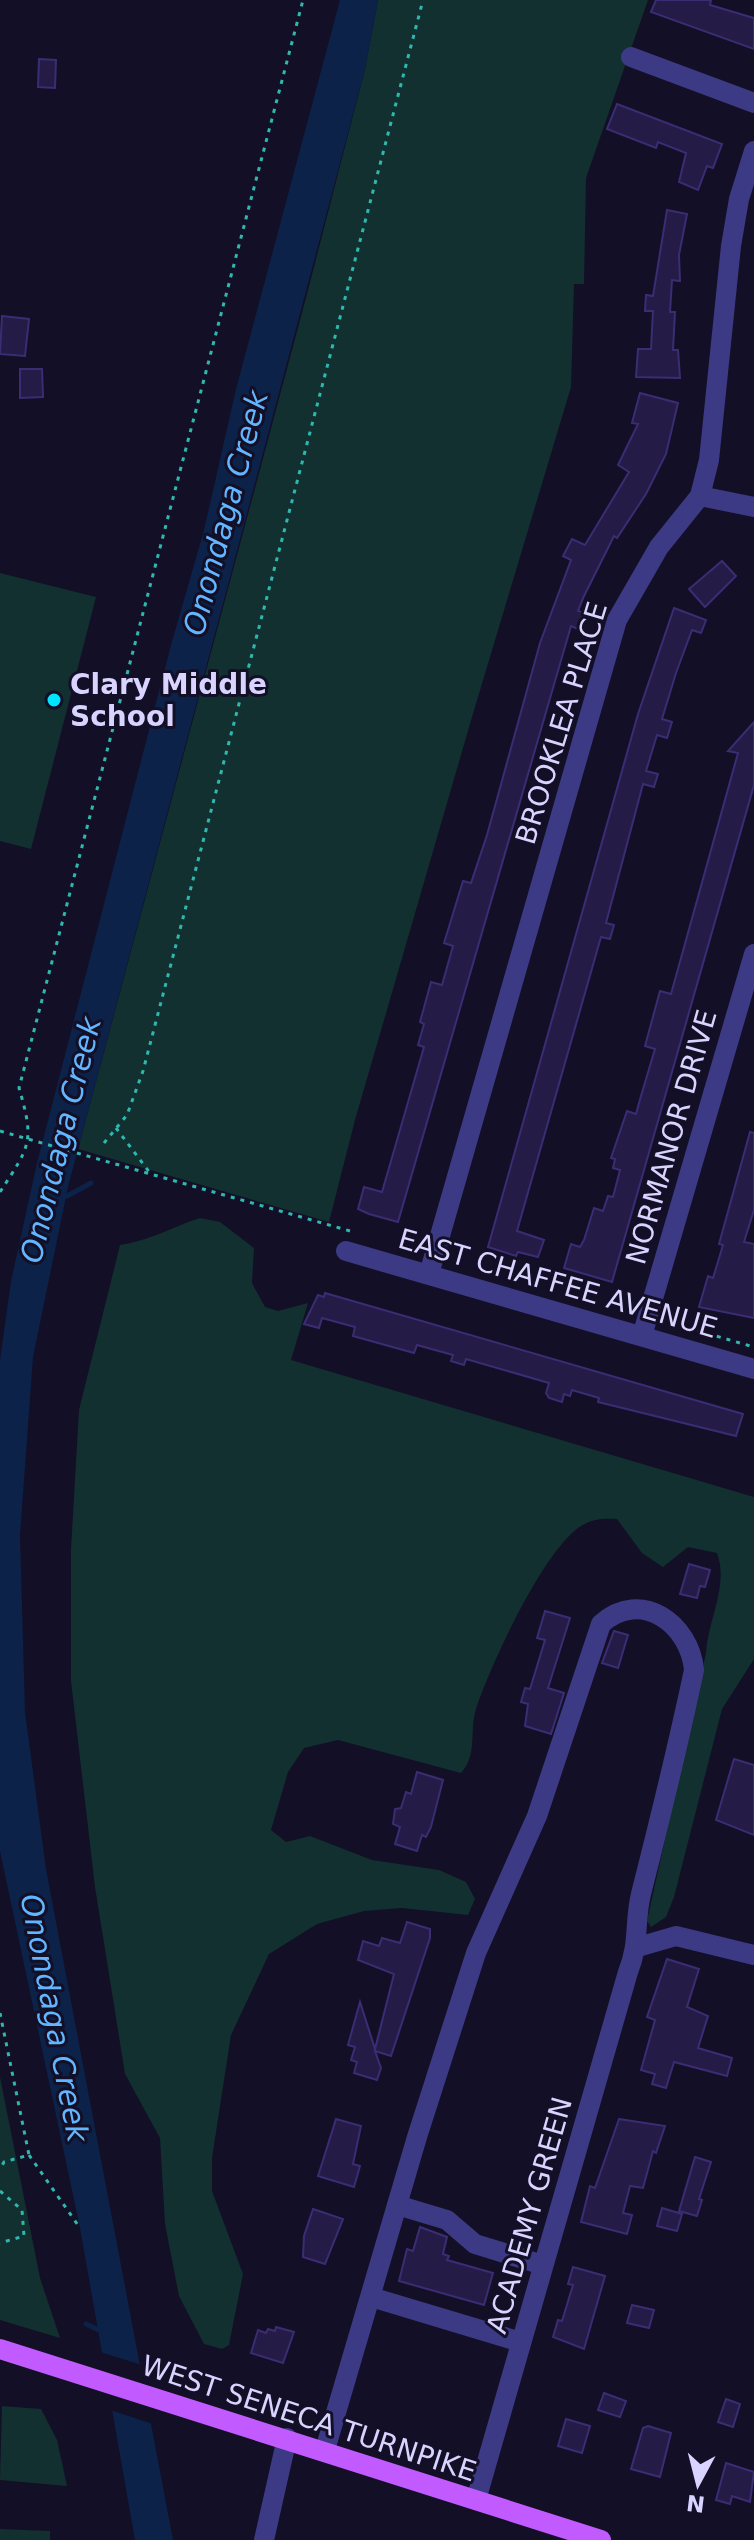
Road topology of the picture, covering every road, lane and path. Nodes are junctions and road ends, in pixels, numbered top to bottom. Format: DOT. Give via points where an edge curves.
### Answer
graph roads {
  1 [pos="303,0"];
  2 [pos="423,0"];
  3 [pos="631,57"];
  4 [pos="754,103"];
  5 [pos="754,151"];
  6 [pos="700,496"];
  7 [pos="754,507"];
  8 [pos="754,954"];
  9 [pos="116,1128"];
  10 [pos="2,1132"];
  11 [pos="104,1143"];
  12 [pos="123,1165"];
  13 [pos="151,1174"];
  14 [pos="0,1192"];
  15 [pos="346,1251"];
  16 [pos="429,1274"];
  17 [pos="642,1336"];
  18 [pos="754,1369"];
  19 [pos="638,1947"];
  20 [pos="754,1955"];
  21 [pos="0,2013"];
  22 [pos="29,2155"];
  23 [pos="0,2169"];
  24 [pos="0,2191"];
  25 [pos="397,2205"];
  26 [pos="80,2228"];
  27 [pos="0,2243"];
  28 [pos="543,2265"];
  29 [pos="371,2297"];
  30 [pos="521,2342"];
  31 [pos="0,2349"];
  32 [pos="287,2438"];
  33 [pos="325,2450"];
  34 [pos="476,2500"];
  35 [pos="589,2538"];
  36 [pos="264,2540"];
  1 -- 14 [label="path" via="19,1088 31,1126 26,1151"];
  2 -- 9 [label="path" via="143,1071 127,1115"];
  3 -- 4 [label="street"];
  5 -- 6 [label="street, BROOKLEA PLACE" via="731,246 709,460"];
  6 -- 7 [label="street"];
  6 -- 16 [label="street, BROOKLEA PLACE" via="659,547 617,620"];
  8 -- 17 [label="street, NORMANOR DRIVE"];
  9 -- 11 [label="path"];
  9 -- 13 [label="path"];
  10 -- 12 [label="path"];
  15 -- 16 [label="street, EAST CHAFFEE AVENUE"];
  16 -- 17 [label="street, EAST CHAFFEE AVENUE"];
  17 -- 18 [label="street, EAST CHAFFEE AVENUE"];
  19 -- 20 [label="street" via="676,1936"];
  19 -- 25 [label="street, ACADEMY GREEN" via="640,1898 669,1795 694,1670 692,1650 679,1628 658,1614 638,1611 609,1616 601,1624 537,1816 476,1953"];
  19 -- 28 [label="street, ACADEMY GREEN"];
  21 -- 22 [label="path"];
  22 -- 23 [label="path" via="4,2162"];
  22 -- 26 [label="path"];
  24 -- 27 [label="path" via="22,2210 24,2236"];
  25 -- 28 [label="street" via="447,2220 475,2244"];
  25 -- 29 [label="street"];
  28 -- 30 [label="street, ACADEMY GREEN"];
  29 -- 30 [label="street"];
  29 -- 33 [label="street"];
  30 -- 34 [label="street, ACADEMY GREEN"];
  31 -- 32 [label="main road, WEST SENECA TURNPIKE"];
  32 -- 33 [label="main road, WEST SENECA TURNPIKE"];
  32 -- 36 [label="street"];
  33 -- 34 [label="main road, WEST SENECA TURNPIKE"];
  34 -- 35 [label="main road, WEST SENECA TURNPIKE"];
}
